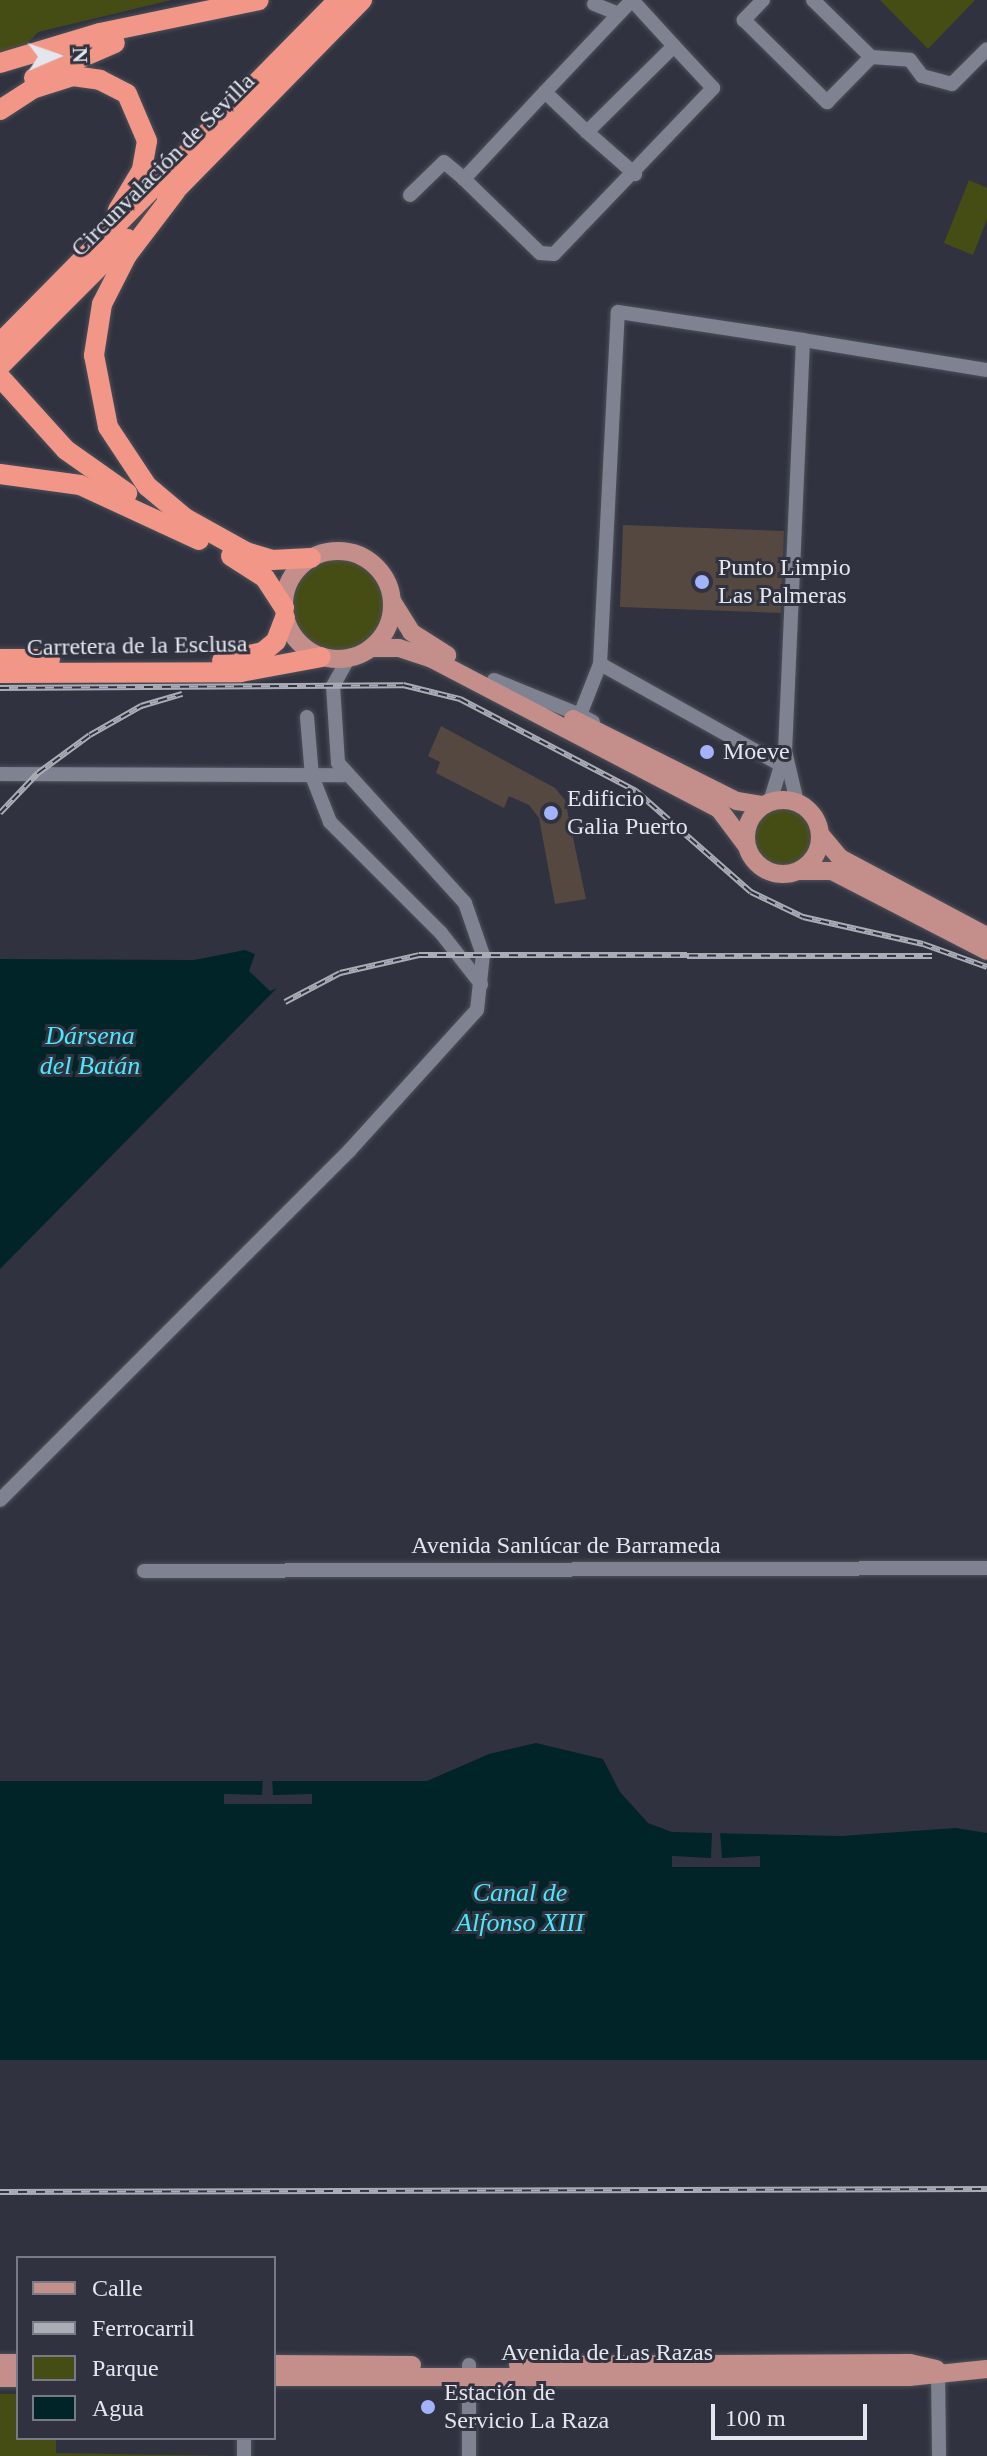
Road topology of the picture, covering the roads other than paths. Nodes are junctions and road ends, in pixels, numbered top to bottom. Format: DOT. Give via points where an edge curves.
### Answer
graph roads {
  1 [pos="259,0"];
  2 [pos="338,0"];
  3 [pos="362,0"];
  4 [pos="763,0"];
  5 [pos="813,0"];
  6 [pos="594,1"];
  7 [pos="236,7"];
  8 [pos="616,13"];
  9 [pos="674,46"];
  10 [pos="987,49"];
  11 [pos="871,57"];
  12 [pos="0,63"];
  13 [pos="545,92"];
  14 [pos="0,110"];
  15 [pos="587,132"];
  16 [pos="635,174"];
  17 [pos="464,179"];
  18 [pos="175,192"];
  19 [pos="410,195"];
  20 [pos="71,271"];
  21 [pos="803,340"];
  22 [pos="0,343"];
  23 [pos="0,366"];
  24 [pos="987,370"];
  25 [pos="0,377"];
  26 [pos="0,474"];
  27 [pos="182,524"];
  28 [pos="311,558"];
  29 [pos="392,601"];
  30 [pos="284,613"];
  31 [pos="371,648"];
  32 [pos="321,657"];
  33 [pos="0,659"];
  34 [pos="348,659"];
  35 [pos="600,664"];
  36 [pos="0,673"];
  37 [pos="494,680"];
  38 [pos="580,715"];
  39 [pos="307,717"];
  40 [pos="783,758"];
  41 [pos="0,774"];
  42 [pos="343,775"];
  43 [pos="312,776"];
  44 [pos="797,802"];
  45 [pos="767,803"];
  46 [pos="819,829"];
  47 [pos="746,845"];
  48 [pos="799,871"];
  49 [pos="987,927"];
  50 [pos="987,936"];
  51 [pos="987,951"];
  52 [pos="481,984"];
  53 [pos="0,1500"];
  54 [pos="987,1568"];
  55 [pos="144,1571"];
  56 [pos="276,2364"];
  57 [pos="938,2369"];
  58 [pos="987,2369"];
  59 [pos="469,2371"];
  60 [pos="276,2377"];
  61 [pos="469,2456"];
  62 [pos="939,2456"];
  1 -- 7 [label="highway"];
  2 -- 20 [label="highway, Circunvalación de Sevilla"];
  3 -- 18 [label="highway, Circunvalación de Sevilla"];
  4 -- 11 [label="street" via="744,20 827,102"];
  5 -- 11 [label="street"];
  6 -- 8 [label="street"];
  7 -- 12 [label="highway" via="100,33"];
  7 -- 14 [label="highway" via="221,20 71,58 21,87"];
  8 -- 9 [label="street" via="632,0"];
  8 -- 13 [label="street"];
  9 -- 15 [label="street"];
  9 -- 16 [label="street" via="713,88"];
  10 -- 11 [label="street" via="952,84 922,76 910,60"];
  13 -- 15 [label="street"];
  13 -- 17 [label="street"];
  14 -- 20 [label="highway" via="32,89 73,76 100,80 127,94 141,115 147,141 142,170"];
  15 -- 16 [label="street"];
  16 -- 17 [label="street" via="554,254 540,253"];
  17 -- 19 [label="street" via="444,162"];
  18 -- 23 [label="highway, Circunvalación de Sevilla"];
  18 -- 27 [label="highway" via="114,275 94,355 108,427 125,459"];
  20 -- 22 [label="highway, Circunvalación de Sevilla"];
  21 -- 24 [label="street"];
  21 -- 35 [label="street" via="618,312"];
  21 -- 40 [label="street"];
  25 -- 27 [label="highway" via="66,450"];
  26 -- 27 [label="highway" via="80,485"];
  27 -- 28 [label="highway" via="272,560"];
  27 -- 30 [label="highway" via="252,567"];
  28 -- 29 [label="main road" via="332,551 363,557 386,580"];
  28 -- 30 [label="main road" via="293,575"];
  29 -- 31 [label="main road" via="389,622"];
  29 -- 37 [label="main road" via="411,632"];
  30 -- 32 [label="main road" via="299,643"];
  30 -- 33 [label="highway, Carretera de la Esclusa" via="276,641 237,661"];
  31 -- 34 [label="main road"];
  31 -- 47 [label="main road" via="399,648 432,659 719,809"];
  32 -- 34 [label="main road"];
  32 -- 36 [label="highway, Carretera de la Esclusa" via="241,672"];
  34 -- 42 [label="street" via="333,686 334,751"];
  35 -- 38 [label="street"];
  35 -- 40 [label="street"];
  37 -- 38 [label="street"];
  37 -- 45 [label="main road" via="737,801"];
  38 -- 45 [label="street"];
  39 -- 43 [label="street"];
  40 -- 44 [label="street"];
  40 -- 45 [label="street"];
  41 -- 43 [label="street"];
  42 -- 43 [label="street"];
  42 -- 52 [label="street" via="465,903 483,955"];
  43 -- 52 [label="street" via="330,822 441,933"];
  44 -- 45 [label="main road"];
  44 -- 46 [label="main road"];
  45 -- 47 [label="main road" via="750,819"];
  46 -- 48 [label="main road" via="815,856"];
  46 -- 49 [label="street" via="850,856"];
  46 -- 50 [label="main road" via="840,858"];
  47 -- 48 [label="main road" via="768,871"];
  48 -- 51 [label="main road" via="832,871"];
  52 -- 53 [label="street" via="477,1010 459,1036"];
  54 -- 55 [label="street, Avenida Sanlúcar de Barrameda"];
  56 -- 59 [label="main road, Avenida de Las Razas"];
  57 -- 58 [label="main road, Avenida de Las Razas"];
  57 -- 59 [label="main road, Avenida de Las Razas" via="910,2363"];
  57 -- 62 [label="street"];
  59 -- 60 [label="main road, Avenida de Las Razas"];
  59 -- 61 [label="street"];
}
